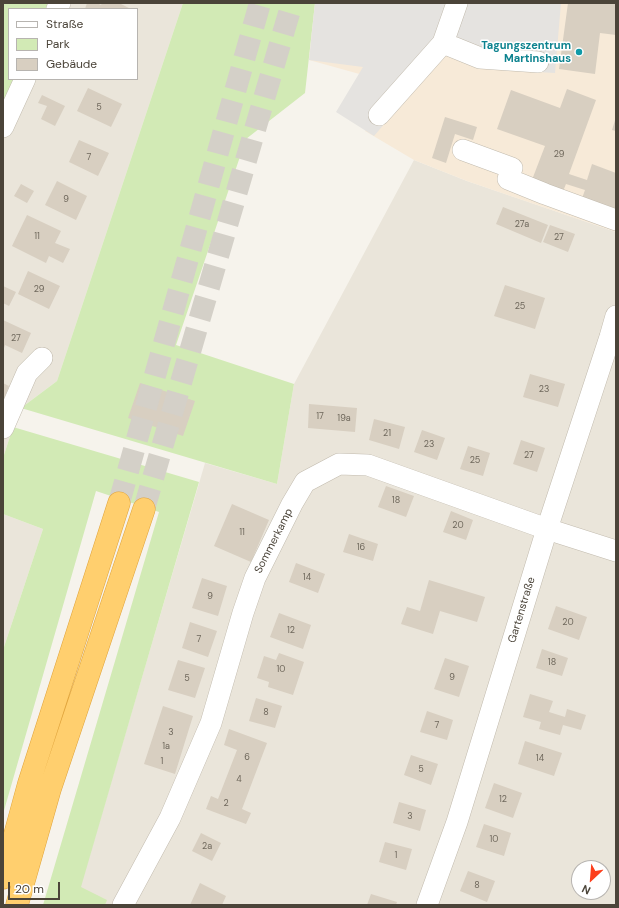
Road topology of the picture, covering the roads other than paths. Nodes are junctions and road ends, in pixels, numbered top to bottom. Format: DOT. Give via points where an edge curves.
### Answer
graph roads {
  1 [pos="457,3"];
  2 [pos="442,43"];
  3 [pos="538,62"];
  4 [pos="25,80"];
  5 [pos="379,115"];
  6 [pos="3,127"];
  7 [pos="463,150"];
  8 [pos="616,220"];
  9 [pos="616,316"];
  10 [pos="42,358"];
  11 [pos="3,428"];
  12 [pos="118,503"];
  13 [pos="144,509"];
  14 [pos="546,529"];
  15 [pos="616,551"];
  16 [pos="3,878"];
  17 [pos="17,905"];
  18 [pos="123,905"];
  19 [pos="427,905"];
  1 -- 2 [label="street"];
  2 -- 3 [label="street" via="480,58"];
  2 -- 5 [label="street"];
  4 -- 6 [label="street"];
  7 -- 8 [label="street" via="512,168 508,179"];
  9 -- 14 [label="street, Gartenstraße"];
  10 -- 11 [label="street" via="27,373"];
  12 -- 16 [label="highway" via="30,782"];
  13 -- 17 [label="highway" via="50,789"];
  14 -- 15 [label="street, Sommerkamp"];
  14 -- 18 [label="street, Sommerkamp" via="368,466 339,464 305,482 255,578 212,723 170,818"];
  14 -- 19 [label="street, Gartenstraße" via="457,822"];
}
